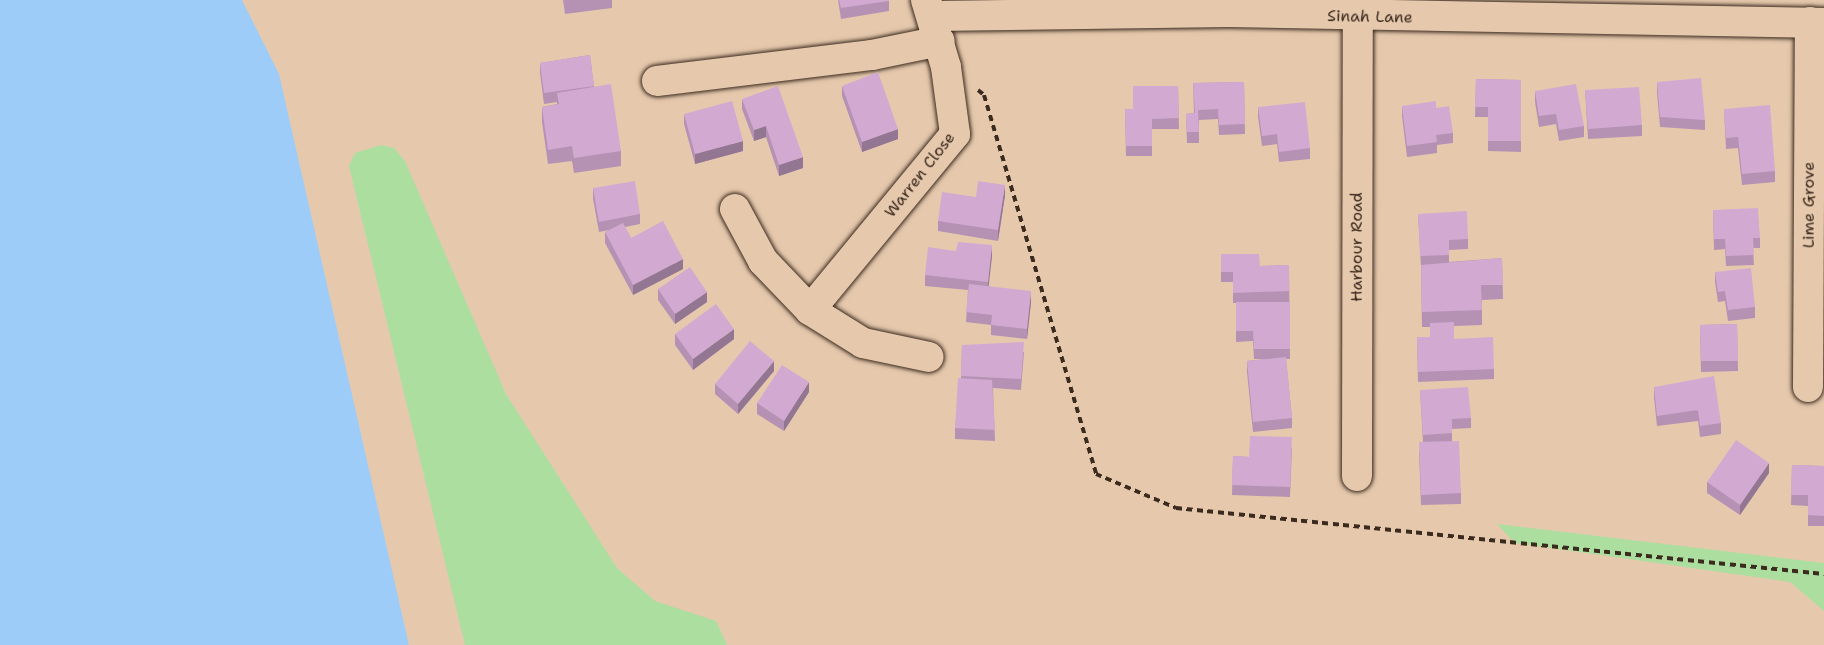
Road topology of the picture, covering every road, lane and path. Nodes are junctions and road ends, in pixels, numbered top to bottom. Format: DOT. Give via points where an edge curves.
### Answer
graph roads {
  1 [pos="1227,6"];
  2 [pos="1358,18"];
  3 [pos="1817,22"];
  4 [pos="937,31"];
  5 [pos="657,81"];
  6 [pos="735,209"];
  7 [pos="810,310"];
  8 [pos="929,357"];
  9 [pos="1808,387"];
  10 [pos="1357,476"];
  11 [pos="1824,574"];
  1 -- 2 [label="street, Sinah Lane"];
  1 -- 4 [label="street, Sinah Lane"];
  2 -- 3 [label="street, Sinah Lane"];
  2 -- 10 [label="street, Harbour Road"];
  3 -- 9 [label="street, Lime Grove"];
  4 -- 5 [label="street, Sinah Lane" via="826,62"];
  4 -- 7 [label="street, Warren Close" via="958,120 955,134"];
  4 -- 11 [label="path" via="984,95 1096,474 1176,508"];
  6 -- 7 [label="street" via="763,261"];
  7 -- 8 [label="street" via="863,343"];
}
